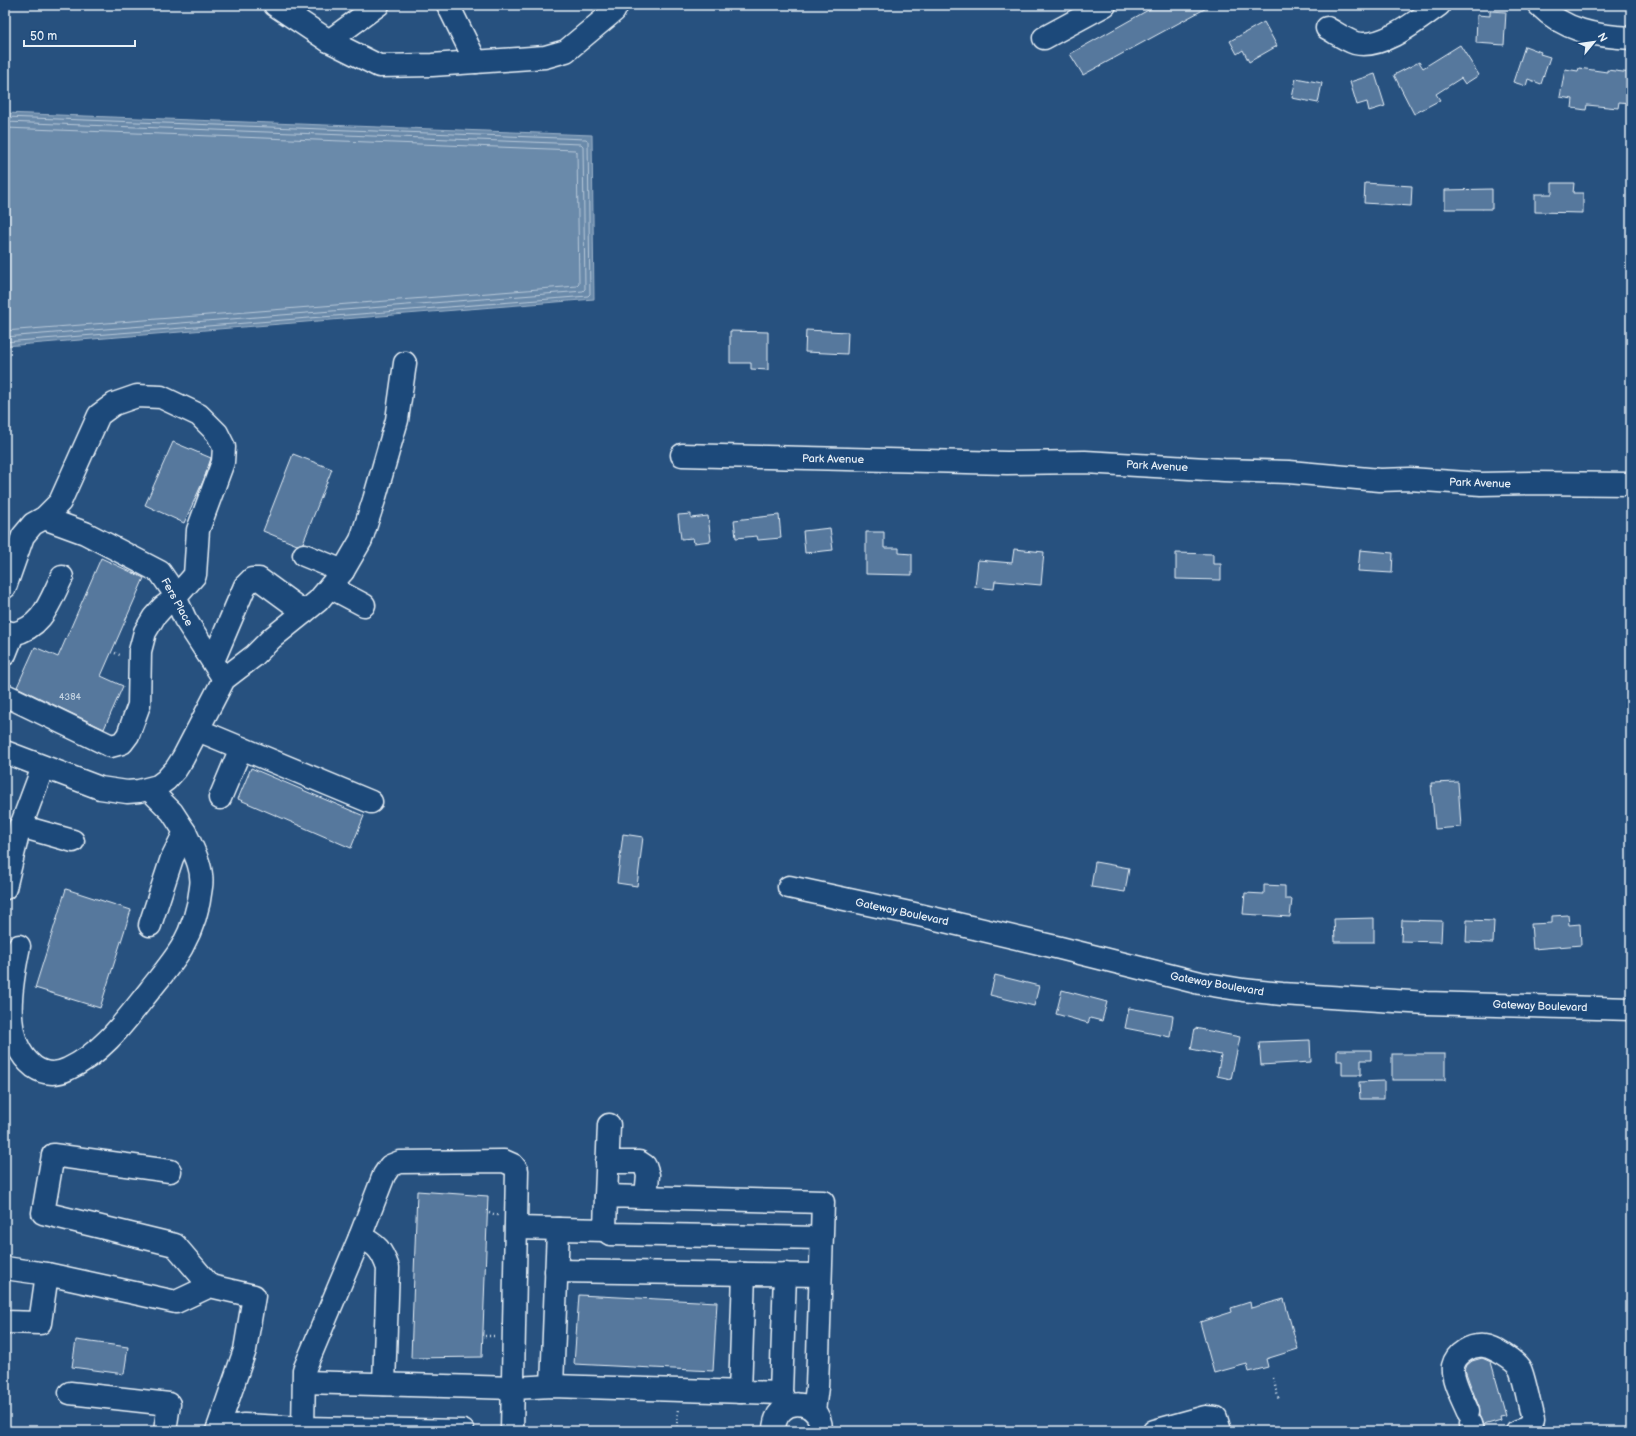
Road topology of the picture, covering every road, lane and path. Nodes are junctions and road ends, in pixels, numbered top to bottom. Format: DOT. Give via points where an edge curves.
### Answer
graph roads {
  1 [pos="275,5"];
  2 [pos="378,5"];
  3 [pos="448,5"];
  4 [pos="617,5"];
  5 [pos="1105,5"];
  6 [pos="1438,5"];
  7 [pos="1538,5"];
  8 [pos="1327,28"];
  9 [pos="1044,38"];
  10 [pos="1631,38"];
  11 [pos="329,40"];
  12 [pos="476,62"];
  13 [pos="404,364"];
  14 [pos="682,455"];
  15 [pos="1631,484"];
  16 [pos="44,518"];
  17 [pos="304,555"];
  18 [pos="62,577"];
  19 [pos="337,579"];
  20 [pos="5,587"];
  21 [pos="176,598"];
  22 [pos="364,605"];
  23 [pos="304,612"];
  24 [pos="8,639"];
  25 [pos="213,661"];
  26 [pos="224,679"];
  27 [pos="5,695"];
  28 [pos="198,730"];
  29 [pos="241,748"];
  30 [pos="5,752"];
  31 [pos="43,768"];
  32 [pos="149,789"];
  33 [pos="220,798"];
  34 [pos="371,802"];
  35 [pos="20,826"];
  36 [pos="185,832"];
  37 [pos="73,841"];
  38 [pos="789,887"];
  39 [pos="5,888"];
  40 [pos="150,925"];
  41 [pos="19,946"];
  42 [pos="1631,1009"];
  43 [pos="608,1125"];
  44 [pos="607,1162"];
  45 [pos="170,1171"];
  46 [pos="606,1196"];
  47 [pos="646,1197"];
  48 [pos="489,1214"];
  49 [pos="510,1222"];
  50 [pos="558,1229"];
  51 [pos="605,1230"];
  52 [pos="360,1237"];
  53 [pos="821,1238"];
  54 [pos="5,1268"];
  55 [pos="556,1271"];
  56 [pos="47,1274"];
  57 [pos="744,1274"];
  58 [pos="785,1274"];
  59 [pos="820,1275"];
  60 [pos="210,1286"];
  61 [pos="5,1322"];
  62 [pos="1273,1378"];
  63 [pos="304,1382"];
  64 [pos="384,1384"];
  65 [pos="552,1386"];
  66 [pos="514,1388"];
  67 [pos="740,1392"];
  68 [pos="70,1393"];
  69 [pos="784,1400"];
  70 [pos="1279,1401"];
  71 [pos="678,1407"];
  72 [pos="814,1411"];
  73 [pos="1470,1422"];
  74 [pos="303,1429"];
  75 [pos="218,1430"];
  76 [pos="165,1431"];
  77 [pos="463,1431"];
  78 [pos="512,1431"];
  79 [pos="670,1431"];
  80 [pos="774,1431"];
  81 [pos="821,1431"];
  82 [pos="1154,1431"];
  83 [pos="1220,1431"];
  84 [pos="1517,1431"];
  1 -- 11 [label="street"];
  2 -- 11 [label="street"];
  3 -- 12 [label="street"];
  4 -- 12 [label="street" via="614,11 566,51 545,58"];
  5 -- 9 [label="street"];
  6 -- 8 [label="street" via="1402,31 1377,42 1356,43"];
  7 -- 10 [label="street" via="1549,16 1576,30 1606,37"];
  11 -- 12 [label="street" via="379,66"];
  13 -- 19 [label="street" via="397,420 374,500 361,540"];
  14 -- 15 [label="street, Park Avenue" via="1007,463 1085,462 1289,472 1380,480 1410,479 1481,484"];
  16 -- 20 [label="street" via="33,524 23,536"];
  16 -- 21 [label="street, Fers Place" via="85,533 160,572"];
  16 -- 21 [label="street" via="60,502 100,415 114,404 137,396 161,397 199,415 217,433 224,447 223,462 198,530 195,575"];
  17 -- 19 [label="street"];
  18 -- 24 [label="street" via="42,617 32,627"];
  19 -- 22 [label="street"];
  19 -- 23 [label="street" via="318,601"];
  21 -- 25 [label="street, Fers Place" via="185,619"];
  21 -- 27 [label="street" via="154,617 146,632 140,651 139,705 128,735 122,743 111,746"];
  23 -- 25 [label="street" via="259,578 252,579 245,586"];
  23 -- 26 [label="street"];
  25 -- 26 [label="street, Fers Place"];
  26 -- 28 [label="street"];
  28 -- 29 [label="street"];
  28 -- 32 [label="street" via="171,776"];
  29 -- 33 [label="street"];
  29 -- 34 [label="street"];
  30 -- 31 [label="street"];
  31 -- 32 [label="street" via="100,788 127,792"];
  31 -- 35 [label="street"];
  32 -- 36 [label="street" via="172,812"];
  35 -- 37 [label="street"];
  35 -- 39 [label="street"];
  36 -- 40 [label="street" via="172,858"];
  36 -- 41 [label="street" via="200,870 202,885 195,917 182,948 115,1033 97,1050 67,1070 56,1073 42,1072 31,1066 20,1054 9,1032 10,987"];
  38 -- 42 [label="street, Gateway Boulevard" via="993,932 1200,983 1243,990 1427,1003"];
  43 -- 44 [label="street"];
  44 -- 46 [label="street"];
  44 -- 47 [label="street" via="639,1162 645,1166 648,1175"];
  45 -- 60 [label="street" via="53,1155 42,1213 175,1245"];
  46 -- 47 [label="street"];
  46 -- 51 [label="street"];
  47 -- 53 [label="street" via="822,1202"];
  48 -- 49 [label="path"];
  49 -- 50 [label="street"];
  49 -- 52 [label="street" via="517,1170 513,1165 504,1161 400,1162 390,1166 384,1175"];
  49 -- 66 [label="street"];
  50 -- 51 [label="street"];
  50 -- 55 [label="street"];
  51 -- 53 [label="street" via="610,1234"];
  52 -- 63 [label="street" via="304,1370"];
  52 -- 64 [label="street" via="372,1242 383,1254 388,1268"];
  53 -- 59 [label="street"];
  54 -- 56 [label="street"];
  55 -- 57 [label="street"];
  55 -- 65 [label="street"];
  56 -- 60 [label="street" via="176,1302"];
  56 -- 61 [label="street" via="40,1323"];
  57 -- 58 [label="street"];
  57 -- 67 [label="street"];
  58 -- 59 [label="street"];
  58 -- 69 [label="street"];
  59 -- 72 [label="street"];
  60 -- 75 [label="street" via="254,1296 245,1350"];
  62 -- 70 [label="path"];
  63 -- 64 [label="street"];
  63 -- 74 [label="street"];
  64 -- 66 [label="street"];
  65 -- 66 [label="street"];
  65 -- 67 [label="street"];
  66 -- 78 [label="street"];
  67 -- 69 [label="street"];
  68 -- 76 [label="street" via="169,1404"];
  69 -- 72 [label="street" via="801,1404"];
  69 -- 80 [label="street" via="776,1417"];
  71 -- 79 [label="path" via="677,1427"];
  72 -- 81 [label="street" via="819,1417"];
  73 -- 84 [label="street" via="1454,1377 1453,1366 1462,1352 1484,1346 1510,1358 1519,1368 1532,1419 1527,1428"];
  74 -- 75 [label="street" via="244,1425"];
  74 -- 77 [label="street"];
  82 -- 83 [label="street" via="1211,1416 1216,1418"];
}
